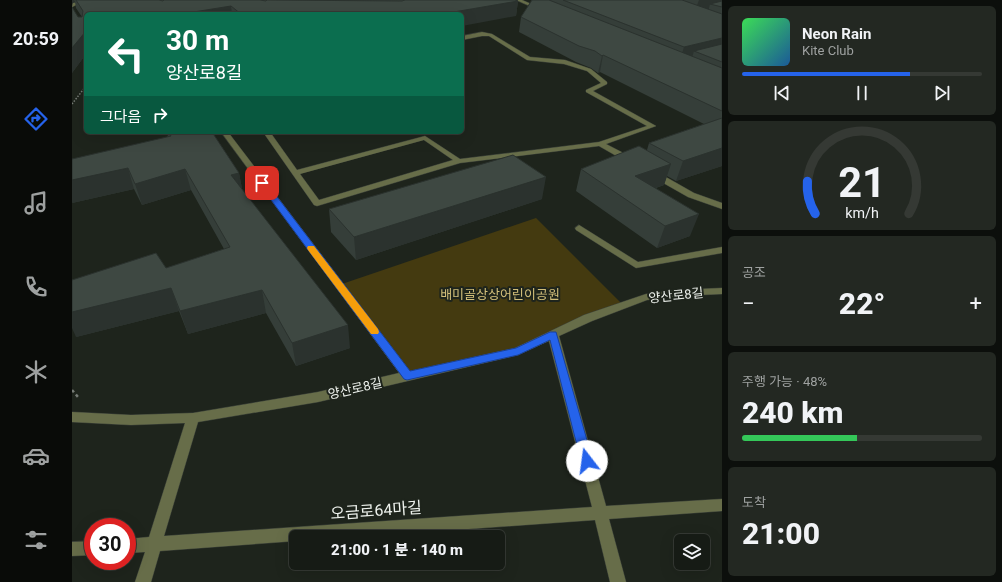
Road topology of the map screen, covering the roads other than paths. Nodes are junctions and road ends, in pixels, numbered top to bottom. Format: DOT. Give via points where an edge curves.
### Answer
graph roads {
  1 [pos="105,0"];
  2 [pos="518,0"];
  3 [pos="72,6"];
  4 [pos="75,12"];
  5 [pos="548,12"];
  6 [pos="464,38"];
  7 [pos="226,134"];
  8 [pos="267,134"];
  9 [pos="600,144"];
  10 [pos="459,161"];
  11 [pos="639,166"];
  12 [pos="646,169"];
  13 [pos="296,173"];
  14 [pos="722,206"];
  15 [pos="579,228"];
  16 [pos="722,250"];
  17 [pos="722,291"];
  18 [pos="553,335"];
  19 [pos="407,376"];
  20 [pos="72,418"];
  21 [pos="193,418"];
  22 [pos="722,505"];
  23 [pos="600,513"];
  24 [pos="155,544"];
  25 [pos="136,545"];
  26 [pos="84,549"];
  27 [pos="72,550"];
  28 [pos="143,582"];
  29 [pos="618,582"];
  1 -- 3 [label="street"];
  2 -- 5 [label="street"];
  3 -- 4 [label="street"];
  6 -- 9 [label="street" via="490,35 529,59 565,62 589,70 605,83 588,91 653,126"];
  7 -- 19 [label="street"];
  8 -- 13 [label="street"];
  9 -- 10 [label="street"];
  9 -- 11 [label="street"];
  10 -- 13 [label="street" via="426,138"];
  10 -- 13 [label="street" via="317,203"];
  12 -- 14 [label="street" via="691,195"];
  15 -- 16 [label="street" via="636,265"];
  17 -- 18 [label="street, 양산로8길" via="646,297 588,318"];
  18 -- 19 [label="street, 양산로8길" via="518,351"];
  18 -- 23 [label="street"];
  19 -- 21 [label="street, 양산로8길" via="318,397"];
  20 -- 21 [label="street, 양산로8길"];
  21 -- 24 [label="street"];
  22 -- 23 [label="street, 오금로64마길"];
  23 -- 24 [label="street, 오금로64마길"];
  23 -- 29 [label="street"];
  24 -- 25 [label="street, 오금로64마길"];
  24 -- 28 [label="street"];
  26 -- 27 [label="street"];
}
